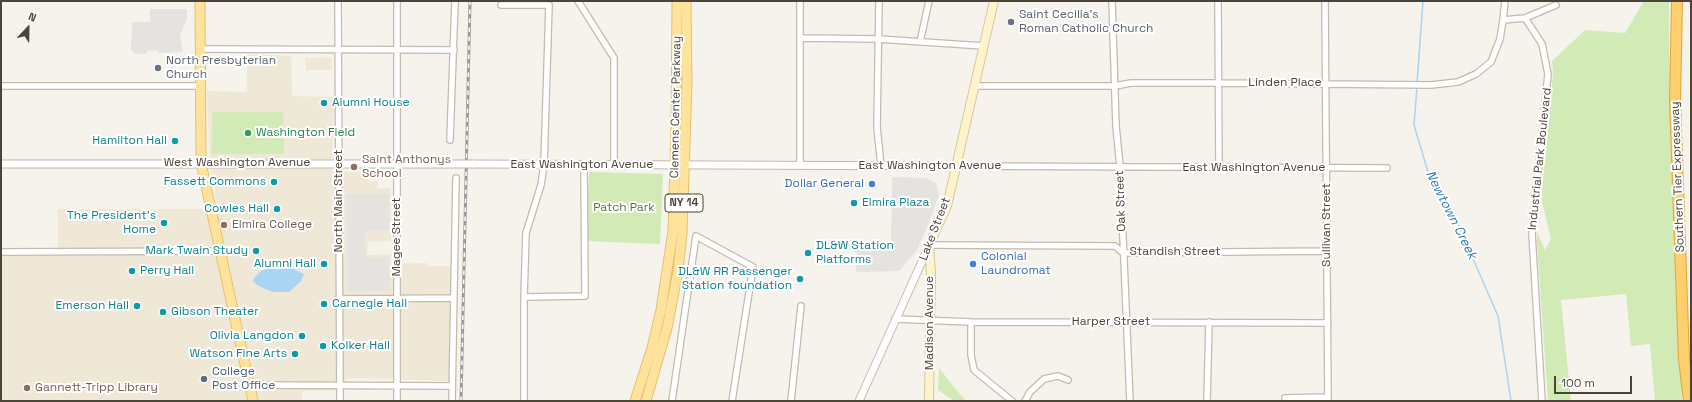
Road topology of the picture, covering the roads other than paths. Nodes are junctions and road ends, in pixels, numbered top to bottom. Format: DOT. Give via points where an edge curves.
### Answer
graph roads {
  1 [pos="200,1"];
  2 [pos="338,1"];
  3 [pos="397,1"];
  4 [pos="455,1"];
  5 [pos="578,1"];
  6 [pos="677,1"];
  7 [pos="686,1"];
  8 [pos="800,1"];
  9 [pos="879,1"];
  10 [pos="929,1"];
  11 [pos="994,1"];
  12 [pos="1112,1"];
  13 [pos="1218,1"];
  14 [pos="1325,1"];
  15 [pos="1505,1"];
  16 [pos="1677,1"];
  17 [pos="1556,5"];
  18 [pos="500,6"];
  19 [pos="1525,18"];
  20 [pos="1503,20"];
  21 [pos="800,38"];
  22 [pos="878,40"];
  23 [pos="920,42"];
  24 [pos="984,46"];
  25 [pos="200,49"];
  26 [pos="338,50"];
  27 [pos="397,50"];
  28 [pos="454,50"];
  29 [pos="1218,83"];
  30 [pos="1326,83"];
  31 [pos="1,86"];
  32 [pos="200,86"];
  33 [pos="974,86"];
  34 [pos="1115,86"];
  35 [pos="450,140"];
  36 [pos="201,163"];
  37 [pos="1,164"];
  38 [pos="339,164"];
  39 [pos="472,164"];
  40 [pos="544,164"];
  41 [pos="398,165"];
  42 [pos="584,165"];
  43 [pos="614,165"];
  44 [pos="680,165"];
  45 [pos="800,166"];
  46 [pos="880,166"];
  47 [pos="955,166"];
  48 [pos="1120,167"];
  49 [pos="1219,168"];
  50 [pos="1327,168"];
  51 [pos="1387,168"];
  52 [pos="456,178"];
  53 [pos="930,245"];
  54 [pos="221,251"];
  55 [pos="1327,251"];
  56 [pos="1,252"];
  57 [pos="1122,253"];
  58 [pos="524,297"];
  59 [pos="397,298"];
  60 [pos="453,298"];
  61 [pos="339,299"];
  62 [pos="801,306"];
  63 [pos="895,319"];
  64 [pos="931,321"];
  65 [pos="1126,321"];
  66 [pos="971,322"];
  67 [pos="1208,322"];
  68 [pos="1328,323"];
  69 [pos="1068,380"];
  70 [pos="250,385"];
  71 [pos="340,385"];
  72 [pos="397,386"];
  73 [pos="452,386"];
  74 [pos="1328,399"];
  75 [pos="253,401"];
  76 [pos="340,401"];
  77 [pos="397,401"];
  78 [pos="452,401"];
  79 [pos="524,401"];
  80 [pos="635,401"];
  81 [pos="646,401"];
  82 [pos="672,401"];
  83 [pos="732,401"];
  84 [pos="791,401"];
  85 [pos="859,401"];
  86 [pos="930,401"];
  87 [pos="1012,401"];
  88 [pos="1025,401"];
  89 [pos="1130,401"];
  90 [pos="1207,401"];
  91 [pos="1285,401"];
  92 [pos="1542,401"];
  93 [pos="1689,401"];
  1 -- 25 [label="main road"];
  2 -- 26 [label="street, North Main Street"];
  3 -- 27 [label="street, Magee Street"];
  4 -- 28 [label="street"];
  5 -- 43 [label="street" via="614,58"];
  6 -- 44 [label="main road, Clemens Center Parkway / NY 14"];
  7 -- 44 [label="main road, Clemens Center Parkway / NY 14"];
  8 -- 21 [label="street"];
  9 -- 22 [label="street"];
  10 -- 23 [label="street"];
  11 -- 24 [label="main road, Lake Street"];
  12 -- 34 [label="street, Oak Street"];
  13 -- 29 [label="street"];
  14 -- 30 [label="street, Sullivan Street"];
  15 -- 20 [label="street"];
  16 -- 93 [label="highway, Southern Tier Expressway" via="1676,109 1684,359"];
  17 -- 19 [label="street"];
  18 -- 40 [label="street" via="549,5"];
  19 -- 20 [label="street"];
  19 -- 92 [label="street, Industrial Park Boulevard" via="1542,44 1548,74 1532,234"];
  20 -- 30 [label="street, Linden Place" via="1500,39 1490,62 1476,74 1458,82 1431,85"];
  21 -- 22 [label="street"];
  21 -- 45 [label="street"];
  22 -- 23 [label="street"];
  22 -- 46 [label="street" via="877,126"];
  23 -- 24 [label="street"];
  24 -- 33 [label="main road, Lake Street"];
  25 -- 26 [label="street"];
  25 -- 32 [label="main road"];
  26 -- 27 [label="street"];
  26 -- 38 [label="street, North Main Street"];
  27 -- 28 [label="street"];
  27 -- 41 [label="street, Magee Street"];
  28 -- 35 [label="street"];
  29 -- 30 [label="street, Linden Place"];
  29 -- 34 [label="street, Linden Place" via="1131,83"];
  29 -- 49 [label="street"];
  30 -- 50 [label="street, Sullivan Street"];
  31 -- 32 [label="street"];
  32 -- 36 [label="main road"];
  33 -- 34 [label="street, Linden Place"];
  33 -- 47 [label="main road, Lake Street"];
  34 -- 48 [label="street, Oak Street"];
  36 -- 37 [label="street, West Washington Avenue"];
  36 -- 38 [label="street, West Washington Avenue"];
  36 -- 54 [label="main road"];
  38 -- 41 [label="street, West Washington Avenue"];
  38 -- 61 [label="street, North Main Street"];
  39 -- 40 [label="street, East Washington Avenue"];
  39 -- 41 [label="street, West Washington Avenue, bridge"];
  40 -- 42 [label="street, East Washington Avenue"];
  40 -- 58 [label="street" via="539,192 526,233"];
  41 -- 59 [label="street, Magee Street"];
  42 -- 43 [label="street, East Washington Avenue"];
  42 -- 58 [label="street" via="585,296"];
  43 -- 44 [label="street, East Washington Avenue"];
  44 -- 45 [label="street, East Washington Avenue"];
  44 -- 80 [label="main road, Clemens Center Parkway / NY 14" via="667,280 652,348"];
  44 -- 81 [label="main road, Clemens Center Parkway / NY 14" via="683,227 678,271 667,328"];
  45 -- 46 [label="street, East Washington Avenue"];
  46 -- 47 [label="street, East Washington Avenue"];
  47 -- 48 [label="street, East Washington Avenue"];
  47 -- 53 [label="main road, Lake Street" via="947,206"];
  48 -- 49 [label="street, East Washington Avenue"];
  48 -- 57 [label="street, Oak Street"];
  49 -- 50 [label="street, East Washington Avenue"];
  50 -- 51 [label="street, East Washington Avenue"];
  50 -- 55 [label="street, Sullivan Street"];
  52 -- 60 [label="street"];
  53 -- 57 [label="street, Standish Street" via="1115,246"];
  53 -- 63 [label="street, Lake Street"];
  53 -- 64 [label="main road, Madison Avenue"];
  54 -- 56 [label="street"];
  54 -- 70 [label="main road"];
  55 -- 57 [label="street, Standish Street"];
  55 -- 68 [label="street, Sullivan Street"];
  57 -- 65 [label="street, Oak Street"];
  58 -- 79 [label="street"];
  59 -- 60 [label="street"];
  59 -- 61 [label="street"];
  59 -- 72 [label="street, Magee Street"];
  60 -- 73 [label="street"];
  61 -- 71 [label="street, North Main Street"];
  62 -- 84 [label="street"];
  63 -- 64 [label="street, Harper Street"];
  63 -- 85 [label="street, Lake Street"];
  64 -- 66 [label="street, Harper Street"];
  64 -- 86 [label="main road, Madison Avenue"];
  65 -- 66 [label="street, Harper Street"];
  65 -- 67 [label="street, Harper Street"];
  65 -- 89 [label="street, Oak Street"];
  66 -- 87 [label="street" via="971,355 974,370"];
  67 -- 68 [label="street, Harper Street"];
  67 -- 90 [label="street"];
  68 -- 74 [label="street, Sullivan Street"];
  69 -- 88 [label="street" via="1058,376 1044,379 1030,392"];
  70 -- 71 [label="street"];
  70 -- 75 [label="main road"];
  71 -- 72 [label="street"];
  71 -- 76 [label="street, North Main Street"];
  72 -- 73 [label="street"];
  72 -- 77 [label="street, Magee Street"];
  73 -- 78 [label="street"];
  74 -- 91 [label="street" via="1285,398"];
  82 -- 83 [label="street" via="696,236 753,267"];
}
